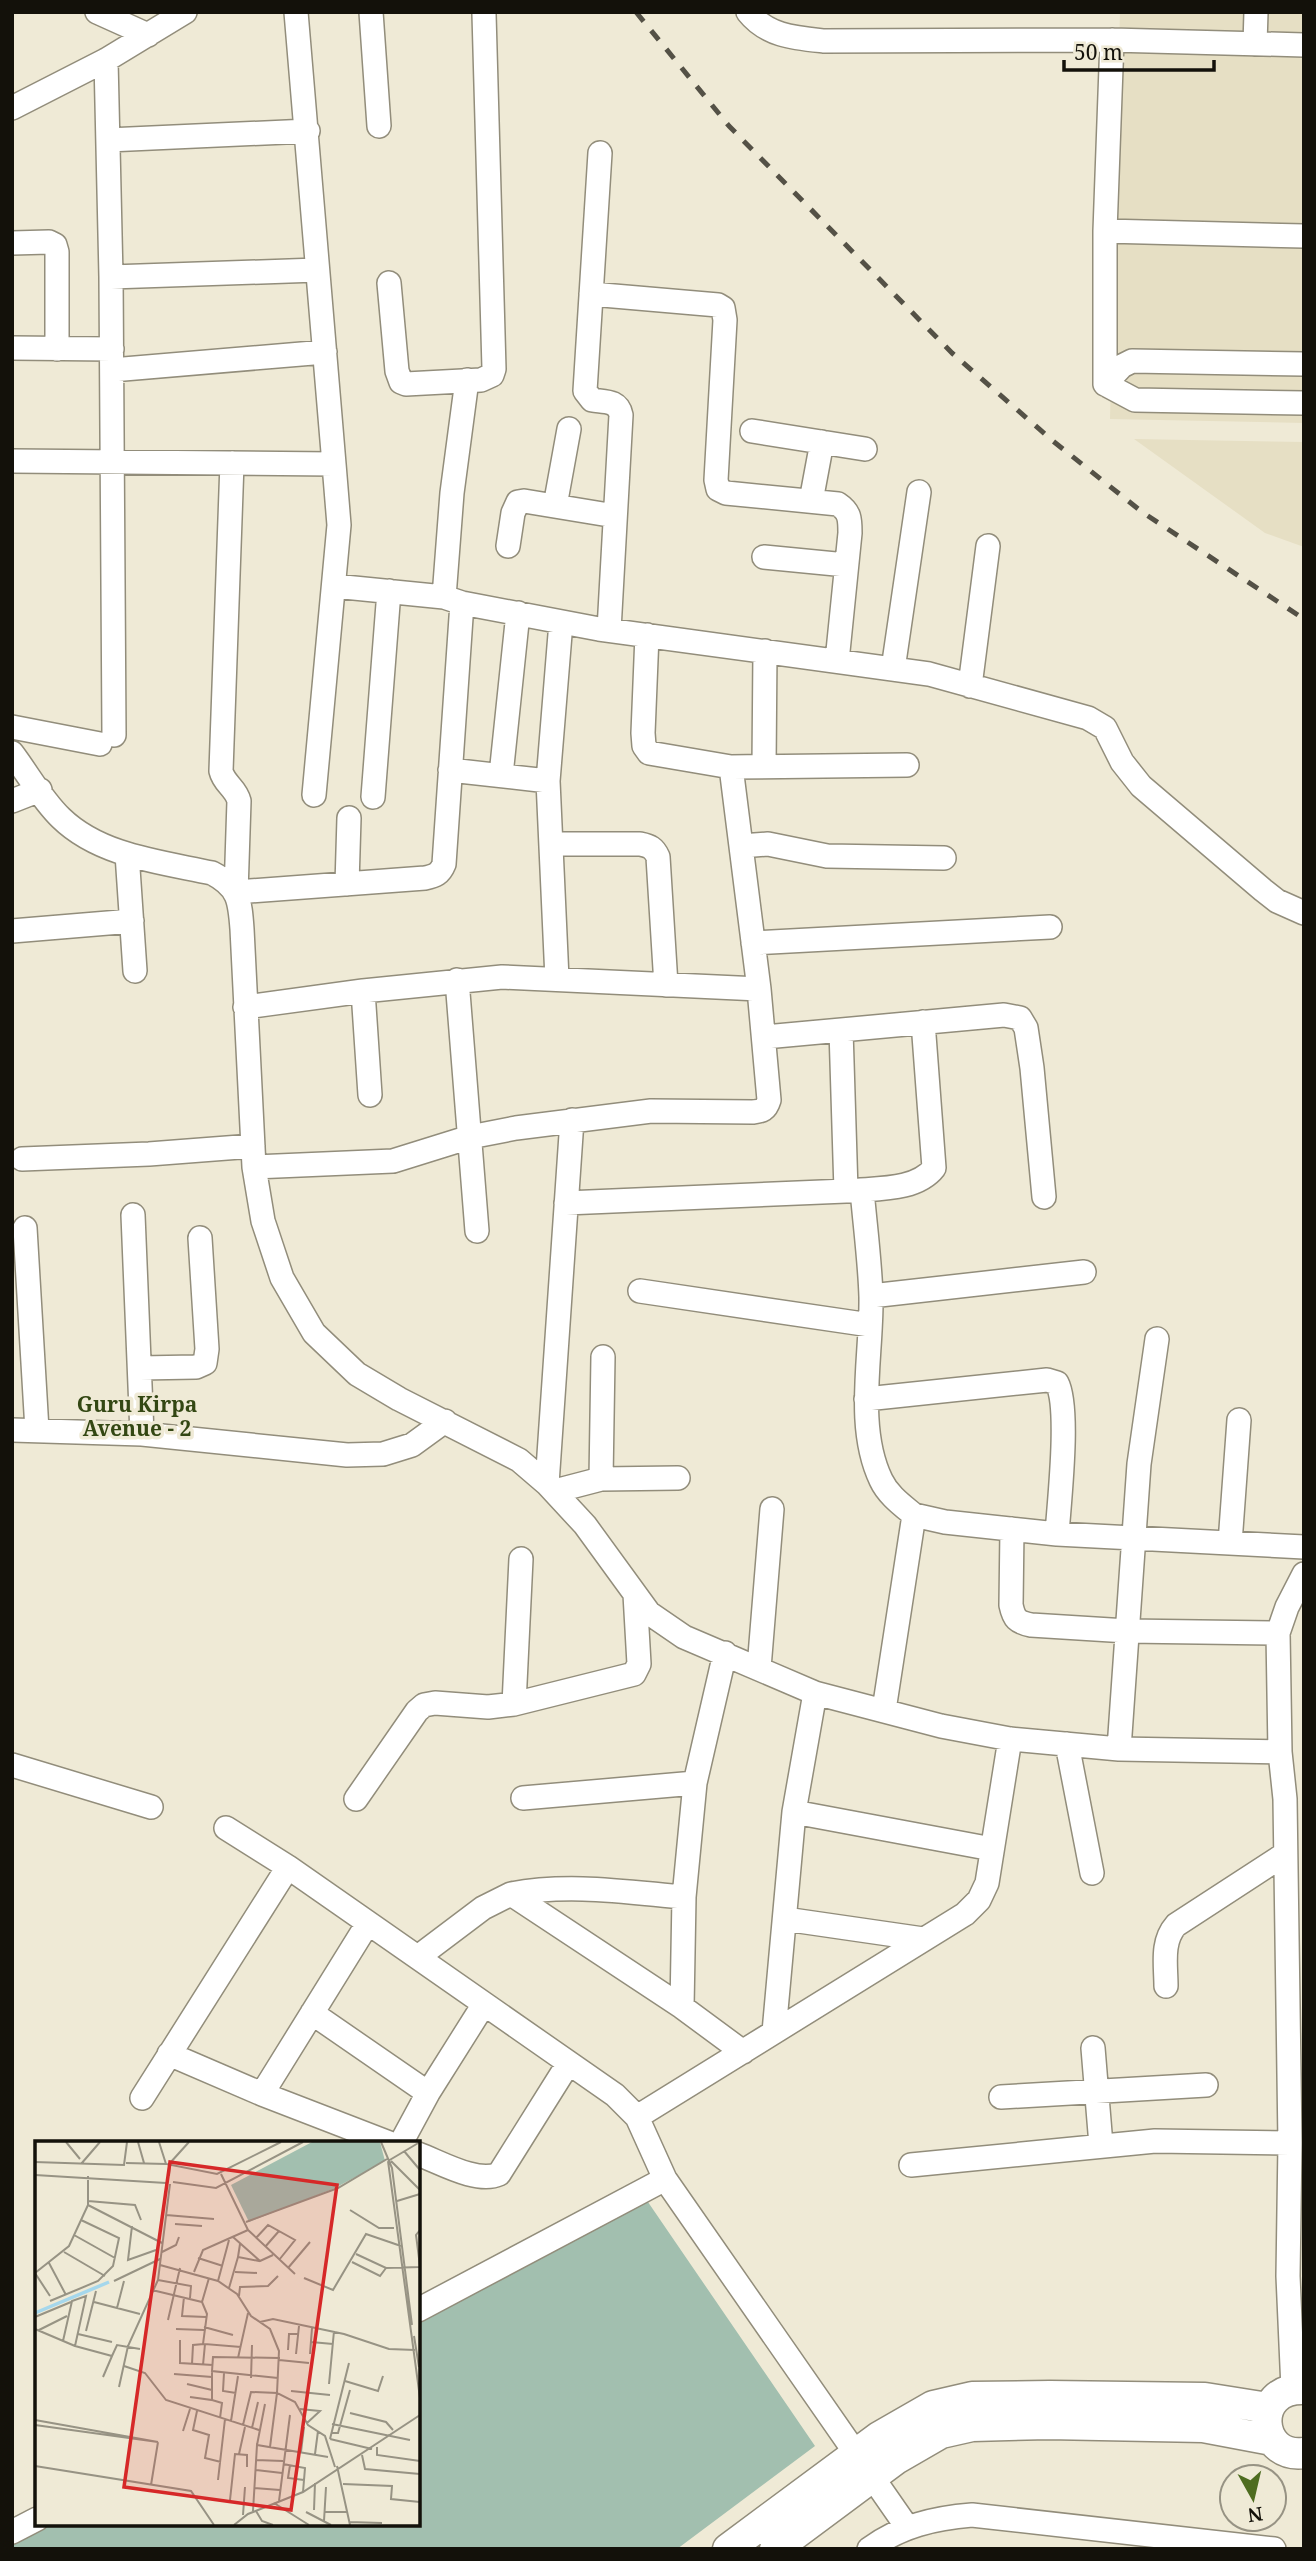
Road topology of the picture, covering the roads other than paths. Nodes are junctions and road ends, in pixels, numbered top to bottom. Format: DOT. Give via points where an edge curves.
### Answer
graph roads {
  1 [pos="97,12"];
  2 [pos="185,12"];
  3 [pos="296,12"];
  4 [pos="371,12"];
  5 [pos="748,12"];
  6 [pos="1255,12"];
  7 [pos="484,14"];
  8 [pos="148,35"];
  9 [pos="1112,40"];
  10 [pos="1255,44"];
  11 [pos="1304,45"];
  12 [pos="106,60"];
  13 [pos="12,108"];
  14 [pos="379,125"];
  15 [pos="308,131"];
  16 [pos="108,140"];
  17 [pos="600,153"];
  18 [pos="1105,231"];
  19 [pos="1304,236"];
  20 [pos="12,243"];
  21 [pos="317,270"];
  22 [pos="111,277"];
  23 [pos="389,284"];
  24 [pos="591,294"];
  25 [pos="12,348"];
  26 [pos="57,349"];
  27 [pos="325,352"];
  28 [pos="112,360"];
  29 [pos="1304,364"];
  30 [pos="467,380"];
  31 [pos="1105,384"];
  32 [pos="1304,403"];
  33 [pos="569,429"];
  34 [pos="752,431"];
  35 [pos="822,442"];
  36 [pos="865,449"];
  37 [pos="12,461"];
  38 [pos="111,461"];
  39 [pos="232,463"];
  40 [pos="334,464"];
  41 [pos="919,492"];
  42 [pos="811,501"];
  43 [pos="555,506"];
  44 [pos="615,516"];
  45 [pos="508,546"];
  46 [pos="988,546"];
  47 [pos="764,557"];
  48 [pos="846,565"];
  49 [pos="334,586"];
  50 [pos="388,591"];
  51 [pos="453,600"];
  52 [pos="518,613"];
  53 [pos="561,622"];
  54 [pos="609,630"];
  55 [pos="647,635"];
  56 [pos="765,652"];
  57 [pos="837,661"];
  58 [pos="893,669"];
  59 [pos="970,686"];
  60 [pos="12,727"];
  61 [pos="12,753"];
  62 [pos="907,765"];
  63 [pos="764,766"];
  64 [pos="731,767"];
  65 [pos="450,770"];
  66 [pos="500,775"];
  67 [pos="548,781"];
  68 [pos="40,790"];
  69 [pos="314,795"];
  70 [pos="373,797"];
  71 [pos="12,801"];
  72 [pos="349,818"];
  73 [pos="551,844"];
  74 [pos="741,846"];
  75 [pos="127,854"];
  76 [pos="944,858"];
  77 [pos="347,884"];
  78 [pos="236,892"];
  79 [pos="1304,914"];
  80 [pos="132,921"];
  81 [pos="1050,927"];
  82 [pos="12,930"];
  83 [pos="753,943"];
  84 [pos="135,971"];
  85 [pos="558,979"];
  86 [pos="457,980"];
  87 [pos="667,985"];
  88 [pos="760,989"];
  89 [pos="363,991"];
  90 [pos="245,1007"];
  91 [pos="923,1022"];
  92 [pos="841,1030"];
  93 [pos="765,1037"];
  94 [pos="370,1095"];
  95 [pos="572,1120"];
  96 [pos="470,1137"];
  97 [pos="253,1157"];
  98 [pos="22,1159"];
  99 [pos="854,1190"];
  100 [pos="1044,1197"];
  101 [pos="566,1203"];
  102 [pos="133,1214"];
  103 [pos="25,1228"];
  104 [pos="477,1231"];
  105 [pos="200,1238"];
  106 [pos="1084,1272"];
  107 [pos="640,1291"];
  108 [pos="871,1296"];
  109 [pos="22,1319"];
  110 [pos="870,1325"];
  111 [pos="1157,1339"];
  112 [pos="603,1357"];
  113 [pos="140,1368"];
  114 [pos="866,1399"];
  115 [pos="1239,1420"];
  116 [pos="445,1421"];
  117 [pos="12,1430"];
  118 [pos="37,1430"];
  119 [pos="142,1434"];
  120 [pos="678,1478"];
  121 [pos="601,1479"];
  122 [pos="551,1488"];
  123 [pos="772,1509"];
  124 [pos="914,1515"];
  125 [pos="1012,1529"];
  126 [pos="1057,1534"];
  127 [pos="1134,1538"];
  128 [pos="1230,1543"];
  129 [pos="1304,1547"];
  130 [pos="521,1559"];
  131 [pos="1304,1574"];
  132 [pos="635,1594"];
  133 [pos="1127,1632"];
  134 [pos="1278,1633"];
  135 [pos="725,1653"];
  136 [pos="759,1668"];
  137 [pos="815,1693"];
  138 [pos="514,1704"];
  139 [pos="884,1710"];
  140 [pos="1010,1739"];
  141 [pos="1067,1744"];
  142 [pos="1119,1749"];
  143 [pos="1280,1752"];
  144 [pos="12,1765"];
  145 [pos="695,1783"];
  146 [pos="1294,1794"];
  147 [pos="523,1798"];
  148 [pos="356,1799"];
  149 [pos="151,1807"];
  150 [pos="794,1812"];
  151 [pos="226,1828"];
  152 [pos="992,1849"];
  153 [pos="1286,1854"];
  154 [pos="288,1867"];
  155 [pos="1092,1874"];
  156 [pos="512,1894"];
  157 [pos="684,1897"];
  158 [pos="785,1919"];
  159 [pos="368,1923"];
  160 [pos="1295,1929"];
  161 [pos="923,1939"];
  162 [pos="418,1957"];
  163 [pos="1166,1986"];
  164 [pos="484,2004"];
  165 [pos="682,2007"];
  166 [pos="312,2013"];
  167 [pos="774,2032"];
  168 [pos="1093,2048"];
  169 [pos="743,2052"];
  170 [pos="169,2054"];
  171 [pos="568,2064"];
  172 [pos="1206,2085"];
  173 [pos="1096,2091"];
  174 [pos="428,2093"];
  175 [pos="262,2094"];
  176 [pos="1001,2097"];
  177 [pos="142,2098"];
  178 [pos="637,2117"];
  179 [pos="384,2141"];
  180 [pos="402,2141"];
  181 [pos="1290,2143"];
  182 [pos="1101,2145"];
  183 [pos="420,2155"];
  184 [pos="911,2165"];
  185 [pos="665,2179"];
  186 [pos="420,2309"];
  187 [pos="1298,2389"];
  188 [pos="1268,2408"];
  189 [pos="1272,2440"];
  190 [pos="1304,2453"];
  191 [pos="863,2466"];
  192 [pos="35,2520"];
  193 [pos="906,2527"];
  194 [pos="12,2532"];
  195 [pos="728,2549"];
  196 [pos="775,2549"];
  197 [pos="869,2549"];
  198 [pos="1274,2549"];
  1 -- 8 [label="street"];
  2 -- 8 [label="street"];
  3 -- 15 [label="street"];
  4 -- 14 [label="street"];
  5 -- 9 [label="street" via="772,32 824,41"];
  6 -- 10 [label="street"];
  7 -- 30 [label="street" via="494,369 488,378"];
  8 -- 12 [label="street"];
  9 -- 10 [label="street"];
  9 -- 18 [label="street"];
  10 -- 11 [label="street"];
  12 -- 13 [label="street"];
  12 -- 16 [label="street"];
  15 -- 16 [label="street"];
  15 -- 21 [label="street"];
  16 -- 22 [label="street"];
  17 -- 24 [label="street"];
  18 -- 19 [label="street"];
  18 -- 31 [label="street"];
  20 -- 26 [label="street" via="55,244"];
  21 -- 22 [label="street"];
  21 -- 27 [label="street"];
  22 -- 28 [label="street"];
  23 -- 30 [label="street" via="401,382"];
  24 -- 42 [label="street" via="723,308 718,489"];
  24 -- 44 [label="street" via="585,391 592,400 615,403 621,415"];
  25 -- 26 [label="street"];
  26 -- 28 [label="street"];
  27 -- 28 [label="street"];
  27 -- 40 [label="street"];
  28 -- 38 [label="street"];
  29 -- 31 [label="street" via="1132,361"];
  30 -- 51 [label="street" via="452,493"];
  31 -- 32 [label="street" via="1135,400"];
  33 -- 43 [label="street"];
  34 -- 35 [label="street"];
  35 -- 36 [label="street"];
  35 -- 42 [label="street"];
  37 -- 38 [label="street"];
  38 -- 39 [label="street"];
  38 -- 60 [label="street" via="107,740"];
  39 -- 40 [label="street"];
  39 -- 78 [label="street" via="221,771 239,800"];
  40 -- 49 [label="street" via="339,525"];
  41 -- 58 [label="street"];
  42 -- 48 [label="street" via="838,504 847,510"];
  43 -- 44 [label="street"];
  43 -- 45 [label="street" via="519,502"];
  44 -- 54 [label="street"];
  46 -- 59 [label="street"];
  47 -- 48 [label="street"];
  48 -- 57 [label="street"];
  49 -- 50 [label="street"];
  49 -- 69 [label="street"];
  50 -- 51 [label="street"];
  50 -- 70 [label="street"];
  51 -- 52 [label="street"];
  51 -- 65 [label="street"];
  52 -- 53 [label="street"];
  52 -- 66 [label="street"];
  53 -- 54 [label="street"];
  53 -- 67 [label="street"];
  54 -- 55 [label="street"];
  55 -- 56 [label="street"];
  55 -- 64 [label="street" via="644,746 657,756"];
  56 -- 57 [label="street"];
  56 -- 63 [label="street"];
  57 -- 58 [label="street"];
  58 -- 59 [label="street"];
  59 -- 79 [label="street" via="1098,722 1140,786 1277,901"];
  61 -- 68 [label="street"];
  62 -- 63 [label="street"];
  63 -- 64 [label="street"];
  64 -- 74 [label="street"];
  65 -- 66 [label="street"];
  65 -- 77 [label="street" via="441,871 425,878"];
  66 -- 67 [label="street"];
  67 -- 73 [label="street"];
  68 -- 71 [label="street"];
  68 -- 75 [label="street" via="60,818 87,839"];
  72 -- 77 [label="street"];
  73 -- 85 [label="street"];
  73 -- 87 [label="street" via="640,844 655,851"];
  74 -- 76 [label="street" via="768,844 827,856"];
  74 -- 83 [label="street"];
  75 -- 78 [label="street" via="212,873"];
  75 -- 80 [label="street"];
  77 -- 78 [label="street"];
  78 -- 90 [label="street" via="242,919"];
  80 -- 82 [label="street"];
  80 -- 84 [label="street"];
  81 -- 83 [label="street"];
  83 -- 88 [label="street"];
  85 -- 86 [label="street"];
  85 -- 87 [label="street"];
  86 -- 89 [label="street"];
  86 -- 96 [label="street"];
  87 -- 88 [label="street"];
  88 -- 93 [label="street"];
  89 -- 90 [label="street"];
  89 -- 94 [label="street"];
  90 -- 97 [label="street"];
  91 -- 92 [label="street"];
  91 -- 99 [label="street" via="934,1168 915,1183"];
  91 -- 100 [label="street" via="1004,1015 1020,1018 1027,1028"];
  92 -- 93 [label="street"];
  92 -- 99 [label="street"];
  93 -- 95 [label="street" via="769,1100 762,1111 651,1111"];
  95 -- 96 [label="street"];
  95 -- 101 [label="street"];
  96 -- 97 [label="street" via="393,1161"];
  96 -- 104 [label="street"];
  97 -- 98 [label="street" via="149,1154"];
  97 -- 116 [label="street" via="263,1221 282,1278 314,1333 357,1374"];
  99 -- 101 [label="street"];
  99 -- 108 [label="street"];
  101 -- 122 [label="street"];
  102 -- 113 [label="street"];
  103 -- 109 [label="street"];
  105 -- 113 [label="street" via="205,1363"];
  106 -- 108 [label="street"];
  107 -- 110 [label="street"];
  108 -- 110 [label="street"];
  109 -- 118 [label="street"];
  110 -- 114 [label="street"];
  111 -- 127 [label="street" via="1139,1464"];
  112 -- 121 [label="street"];
  113 -- 119 [label="street"];
  114 -- 124 [label="street" via="867,1428 881,1480"];
  114 -- 126 [label="street" via="1047,1380 1057,1383 1062,1443"];
  115 -- 128 [label="street"];
  116 -- 119 [label="street" via="412,1445 383,1454 348,1455"];
  116 -- 122 [label="street" via="519,1460"];
  117 -- 118 [label="street"];
  118 -- 119 [label="street"];
  120 -- 121 [label="street"];
  121 -- 122 [label="street"];
  122 -- 132 [label="street" via="585,1525"];
  123 -- 136 [label="street"];
  124 -- 125 [label="street"];
  124 -- 139 [label="street"];
  125 -- 126 [label="street"];
  125 -- 133 [label="street" via="1011,1605 1018,1622"];
  126 -- 127 [label="street"];
  127 -- 128 [label="street"];
  127 -- 133 [label="street"];
  128 -- 129 [label="street"];
  130 -- 138 [label="street"];
  131 -- 134 [label="street"];
  132 -- 135 [label="street" via="649,1613 684,1636"];
  132 -- 138 [label="street" via="639,1664 634,1674"];
  133 -- 134 [label="street"];
  133 -- 142 [label="street"];
  134 -- 143 [label="street"];
  135 -- 136 [label="street"];
  135 -- 145 [label="street"];
  136 -- 137 [label="street"];
  137 -- 139 [label="street"];
  137 -- 150 [label="street"];
  138 -- 148 [label="street" via="424,1705"];
  139 -- 140 [label="street"];
  140 -- 141 [label="street"];
  140 -- 152 [label="street"];
  141 -- 142 [label="street"];
  141 -- 155 [label="street"];
  142 -- 143 [label="street"];
  143 -- 146 [label="street"];
  144 -- 149 [label="street"];
  145 -- 147 [label="street"];
  145 -- 157 [label="street"];
  146 -- 153 [label="street"];
  150 -- 152 [label="street"];
  150 -- 158 [label="street"];
  151 -- 154 [label="street"];
  152 -- 161 [label="street" via="987,1883 979,1899"];
  153 -- 160 [label="street"];
  153 -- 163 [label="street" via="1176,1925 1165,1947"];
  154 -- 159 [label="street"];
  154 -- 170 [label="street"];
  156 -- 157 [label="street" via="572,1888"];
  156 -- 162 [label="street" via="483,1908"];
  156 -- 165 [label="street"];
  157 -- 165 [label="street"];
  158 -- 161 [label="street"];
  158 -- 167 [label="street"];
  159 -- 162 [label="street"];
  159 -- 166 [label="street"];
  160 -- 181 [label="street"];
  161 -- 167 [label="street"];
  162 -- 164 [label="street"];
  164 -- 171 [label="street"];
  164 -- 174 [label="street"];
  165 -- 169 [label="street"];
  166 -- 174 [label="street"];
  166 -- 175 [label="street"];
  167 -- 169 [label="street"];
  168 -- 173 [label="street"];
  169 -- 178 [label="street"];
  170 -- 175 [label="street"];
  170 -- 177 [label="street"];
  171 -- 178 [label="street" via="615,2095"];
  171 -- 183 [label="street" via="499,2174 479,2177"];
  172 -- 173 [label="street"];
  173 -- 176 [label="street"];
  173 -- 182 [label="street"];
  174 -- 180 [label="street"];
  175 -- 179 [label="street"];
  178 -- 185 [label="street"];
  181 -- 182 [label="street" via="1202,2140"];
  181 -- 187 [label="street" via="1288,2276"];
  182 -- 184 [label="street"];
  185 -- 186 [label="street"];
  185 -- 191 [label="street"];
  187 -- 188 [label="main road" via="1282,2392"];
  188 -- 189 [label="main road" via="1267,2430"];
  188 -- 191 [label="main road" via="1205,2398 972,2397 933,2406 879,2437"];
  189 -- 190 [label="main road" via="1288,2452"];
  189 -- 191 [label="main road" via="1203,2427 972,2426 941,2433 896,2459"];
  191 -- 193 [label="street"];
  191 -- 195 [label="main road"];
  191 -- 196 [label="main road"];
  192 -- 194 [label="street"];
  193 -- 197 [label="street"];
  193 -- 198 [label="street" via="972,2515"];
}
